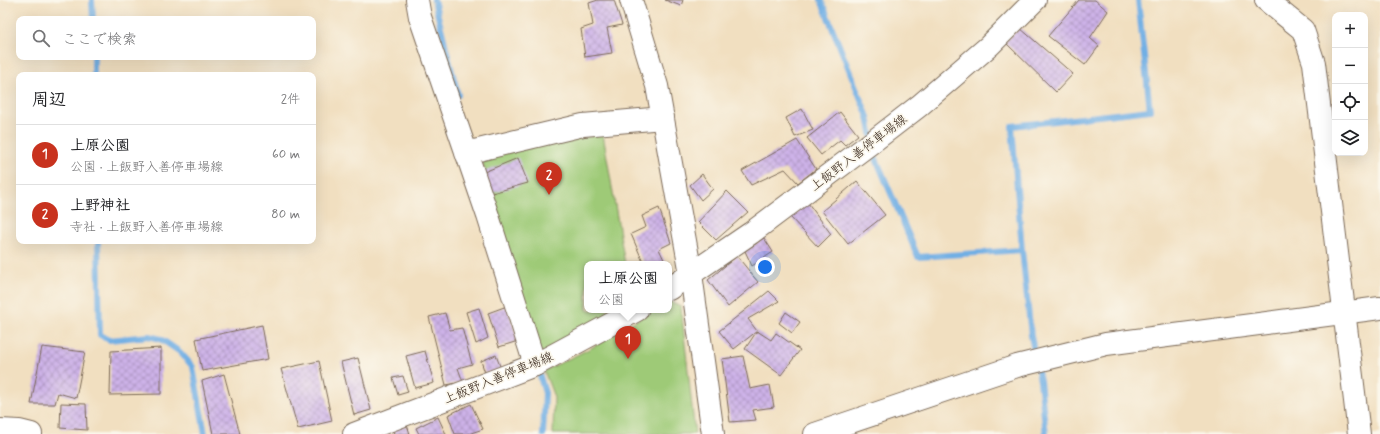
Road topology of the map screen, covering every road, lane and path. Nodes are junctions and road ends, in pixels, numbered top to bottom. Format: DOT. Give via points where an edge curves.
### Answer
graph roads {
  1 [pos="417,0"];
  2 [pos="631,0"];
  3 [pos="1035,0"];
  4 [pos="1266,0"];
  5 [pos="663,118"];
  6 [pos="466,153"];
  7 [pos="691,274"];
  8 [pos="672,287"];
  9 [pos="1380,308"];
  10 [pos="631,313"];
  11 [pos="1344,313"];
  12 [pos="535,365"];
  13 [pos="0,430"];
  14 [pos="32,434"];
  15 [pos="354,434"];
  16 [pos="713,434"];
  17 [pos="815,434"];
  18 [pos="1359,434"];
  1 -- 6 [label="street" via="420,17"];
  2 -- 5 [label="street" via="657,86"];
  3 -- 7 [label="street, 上飯野入善停車場線" via="989,46 919,106 803,194"];
  4 -- 11 [label="street" via="1303,30 1314,63"];
  5 -- 6 [label="street" via="583,125"];
  5 -- 7 [label="street"];
  6 -- 12 [label="street"];
  7 -- 8 [label="street, 上飯野入善停車場線"];
  7 -- 16 [label="street"];
  9 -- 11 [label="street"];
  10 -- 12 [label="street, 上飯野入善停車場線"];
  11 -- 17 [label="street" via="1106,344 1017,366"];
  11 -- 18 [label="street"];
  12 -- 15 [label="street, 上飯野入善停車場線"];
  13 -- 14 [label="street"];
}
